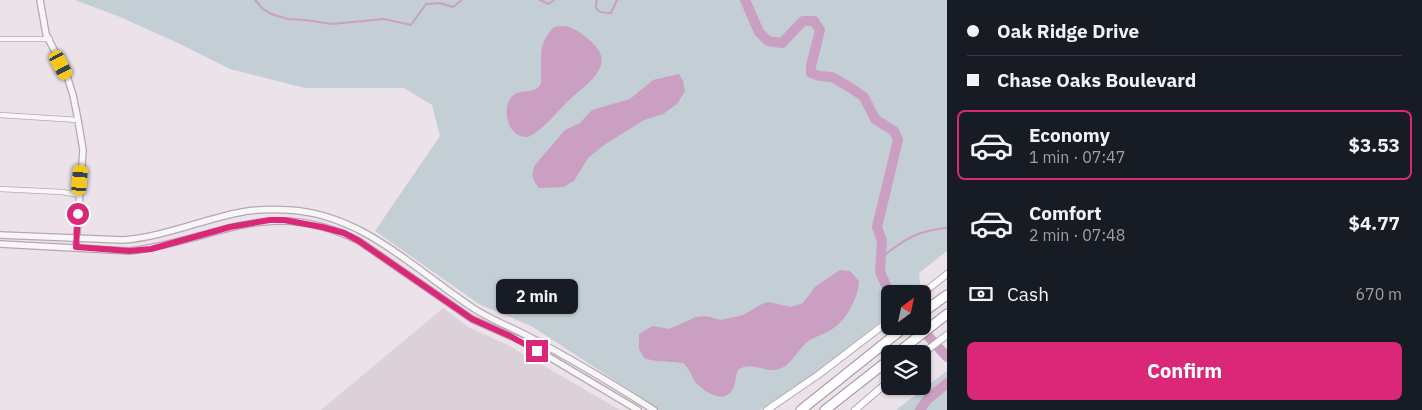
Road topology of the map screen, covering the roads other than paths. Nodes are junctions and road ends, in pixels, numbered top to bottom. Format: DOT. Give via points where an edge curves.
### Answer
graph roads {
  1 [pos="40,0"];
  2 [pos="0,39"];
  3 [pos="50,40"];
  4 [pos="0,115"];
  5 [pos="78,120"];
  6 [pos="0,189"];
  7 [pos="79,196"];
  8 [pos="296,211"];
  9 [pos="338,220"];
  10 [pos="294,221"];
  11 [pos="334,230"];
  12 [pos="0,236"];
  13 [pos="76,238"];
  14 [pos="0,244"];
  15 [pos="76,247"];
  16 [pos="947,274"];
  17 [pos="433,280"];
  18 [pos="931,287"];
  19 [pos="428,289"];
  20 [pos="946,296"];
  21 [pos="931,307"];
  22 [pos="947,314"];
  23 [pos="881,327"];
  24 [pos="894,335"];
  25 [pos="947,335"];
  26 [pos="527,336"];
  27 [pos="524,342"];
  28 [pos="908,345"];
  29 [pos="931,347"];
  30 [pos="881,366"];
  31 [pos="881,388"];
  32 [pos="625,392"];
  33 [pos="620,400"];
  34 [pos="638,410"];
  35 [pos="654,410"];
  36 [pos="767,410"];
  37 [pos="801,410"];
  38 [pos="825,410"];
  39 [pos="855,410"];
  1 -- 3 [label="street"];
  2 -- 3 [label="street"];
  3 -- 5 [label="street" via="67,76"];
  4 -- 5 [label="street"];
  5 -- 7 [label="street" via="82,150"];
  6 -- 7 [label="street"];
  7 -- 13 [label="street"];
  8 -- 9 [label="street"];
  8 -- 10 [label="street"];
  8 -- 13 [label="street" via="236,213 139,239"];
  9 -- 11 [label="street"];
  9 -- 17 [label="street" via="369,235"];
  10 -- 11 [label="street"];
  10 -- 15 [label="street" via="253,222 151,249 129,251"];
  11 -- 19 [label="street" via="359,241"];
  12 -- 13 [label="street"];
  13 -- 15 [label="street"];
  14 -- 15 [label="street"];
  16 -- 18 [label="main road"];
  17 -- 19 [label="street"];
  17 -- 26 [label="street" via="474,308"];
  19 -- 27 [label="street" via="472,319"];
  20 -- 21 [label="highway"];
  22 -- 28 [label="highway"];
  23 -- 36 [label="main road"];
  24 -- 37 [label="highway"];
  25 -- 29 [label="main road"];
  26 -- 27 [label="street"];
  26 -- 32 [label="street"];
  27 -- 33 [label="street"];
  30 -- 38 [label="highway"];
  31 -- 39 [label="main road"];
  32 -- 33 [label="street"];
  32 -- 35 [label="street"];
  33 -- 34 [label="street"];
}
